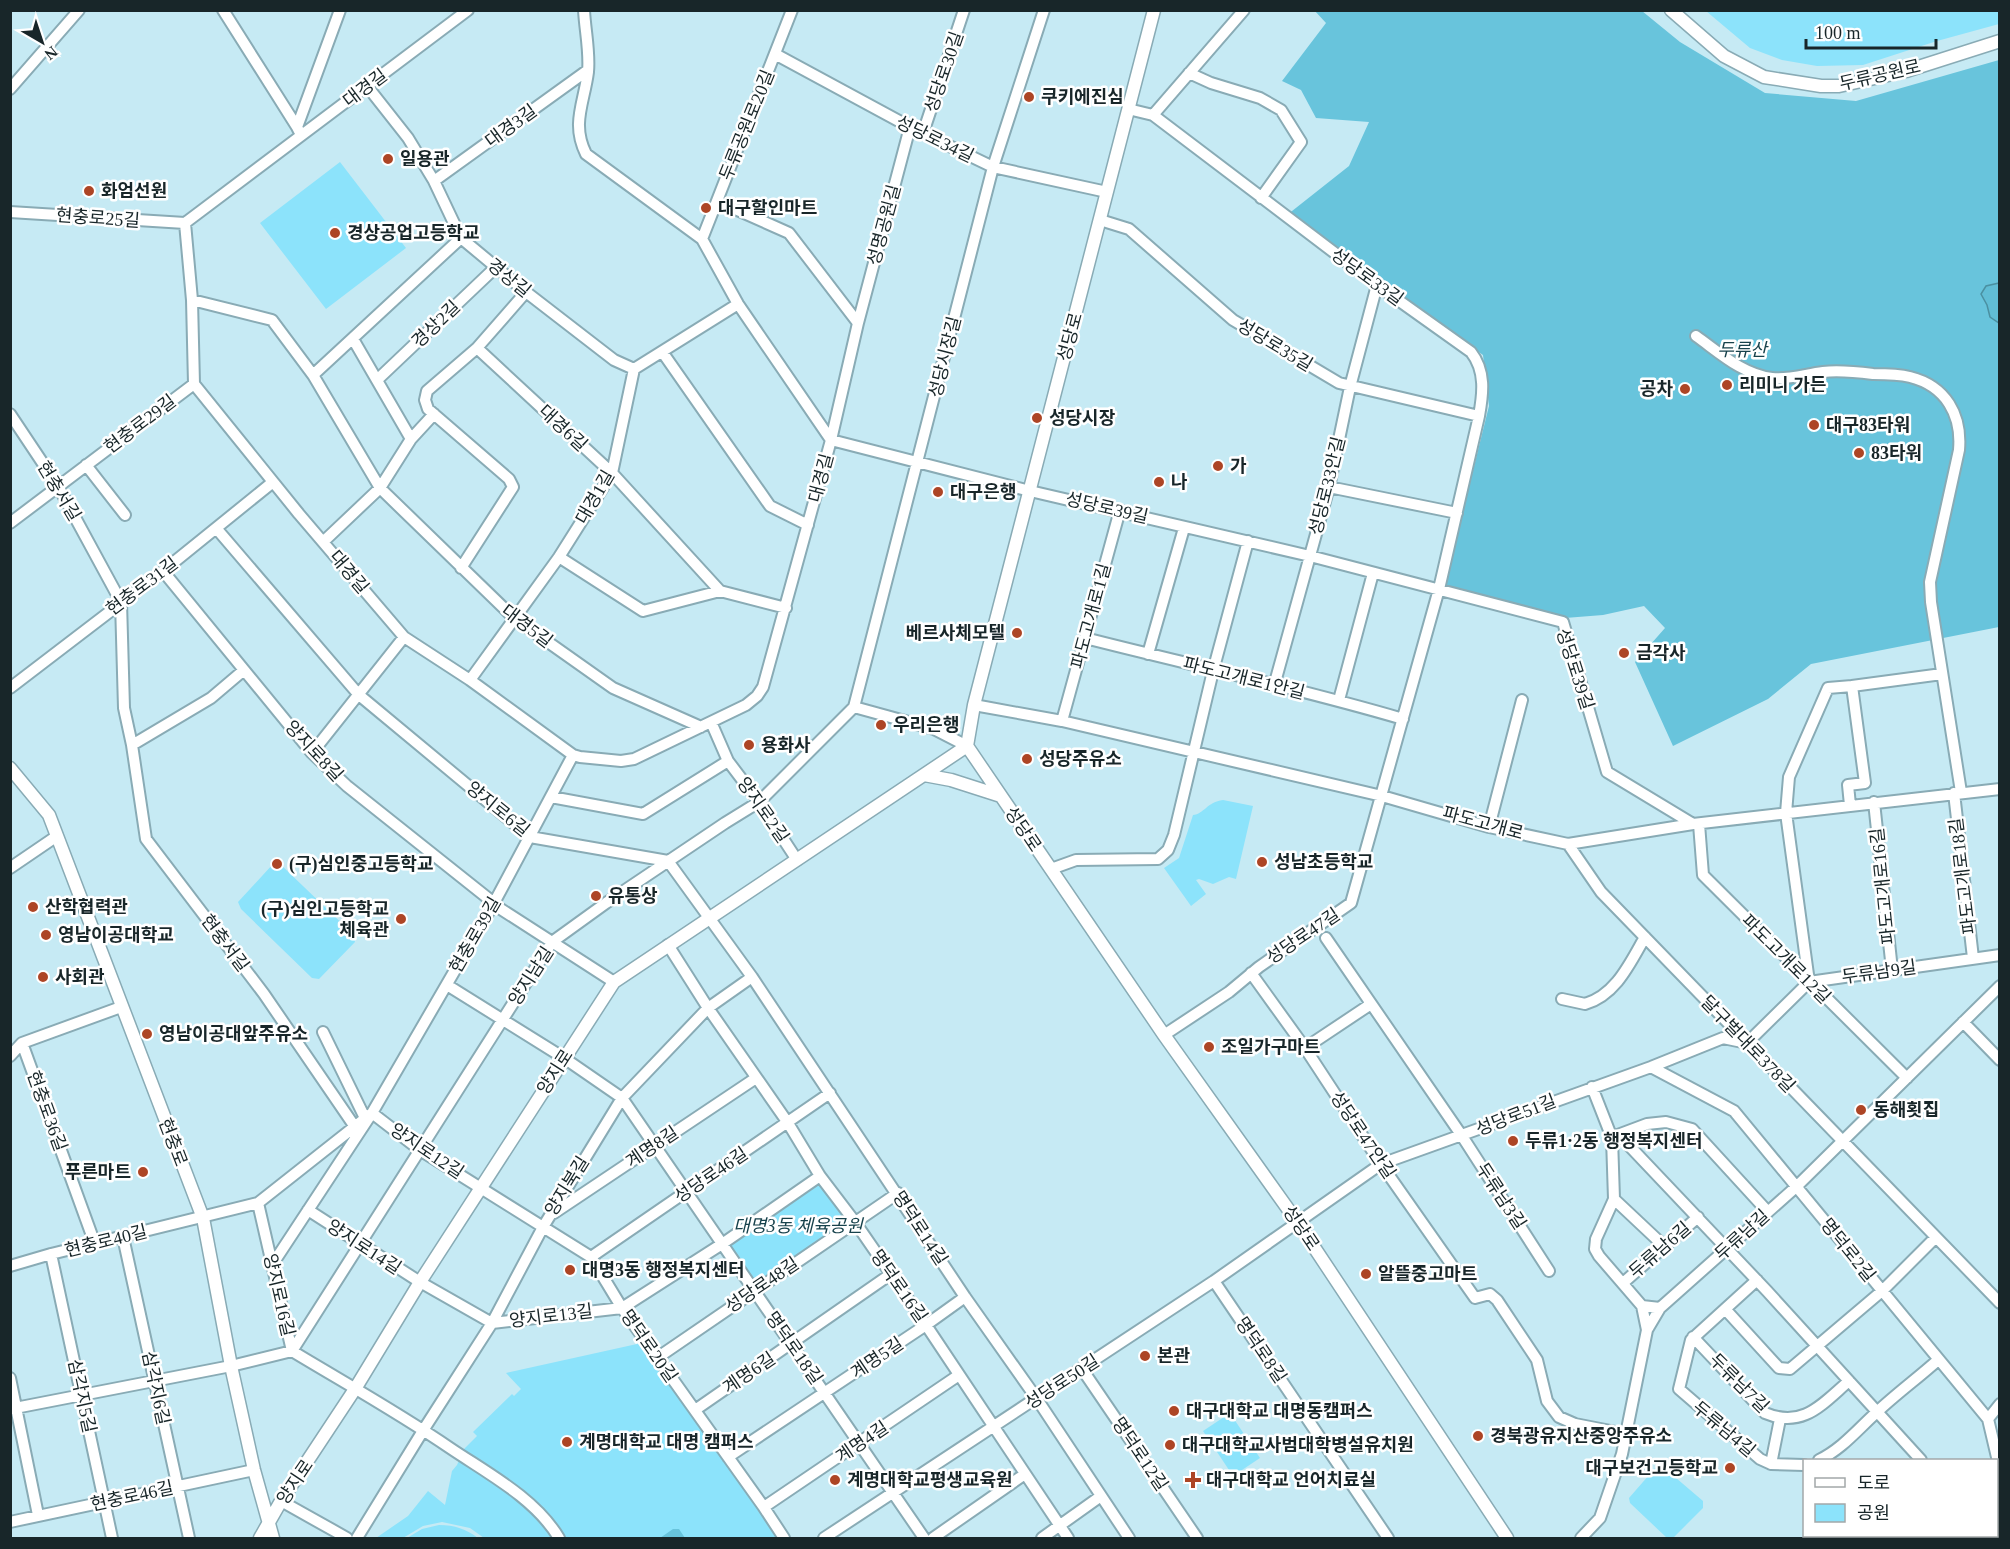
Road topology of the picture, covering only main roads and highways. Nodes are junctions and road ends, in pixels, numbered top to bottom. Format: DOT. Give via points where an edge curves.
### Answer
graph roads {
  1 [pos="1154,10"];
  2 [pos="1671,10"];
  3 [pos="2000,41"];
  4 [pos="967,746"];
  5 [pos="10,768"];
  6 [pos="924,775"];
  7 [pos="1001,796"];
  8 [pos="270,1520"];
  9 [pos="260,1539"];
  10 [pos="273,1539"];
  11 [pos="1507,1539"];
  1 -- 4 [label="main road, 성당로" via="974,705"];
  2 -- 3 [label="main road, 두류공원로" via="1724,56 1764,77 1821,86 1839,86 1906,71"];
  4 -- 6 [label="main road, 양지로"];
  4 -- 7 [label="main road, 성당로"];
  5 -- 8 [label="main road, 현충로" via="49,816 202,1217 254,1470"];
  6 -- 7 [label="main road"];
  6 -- 8 [label="main road, 양지로" via="615,982"];
  7 -- 11 [label="main road, 성당로" via="1298,1222"];
  8 -- 9 [label="main road, 양지로"];
  8 -- 10 [label="main road, 현충로"];
}
